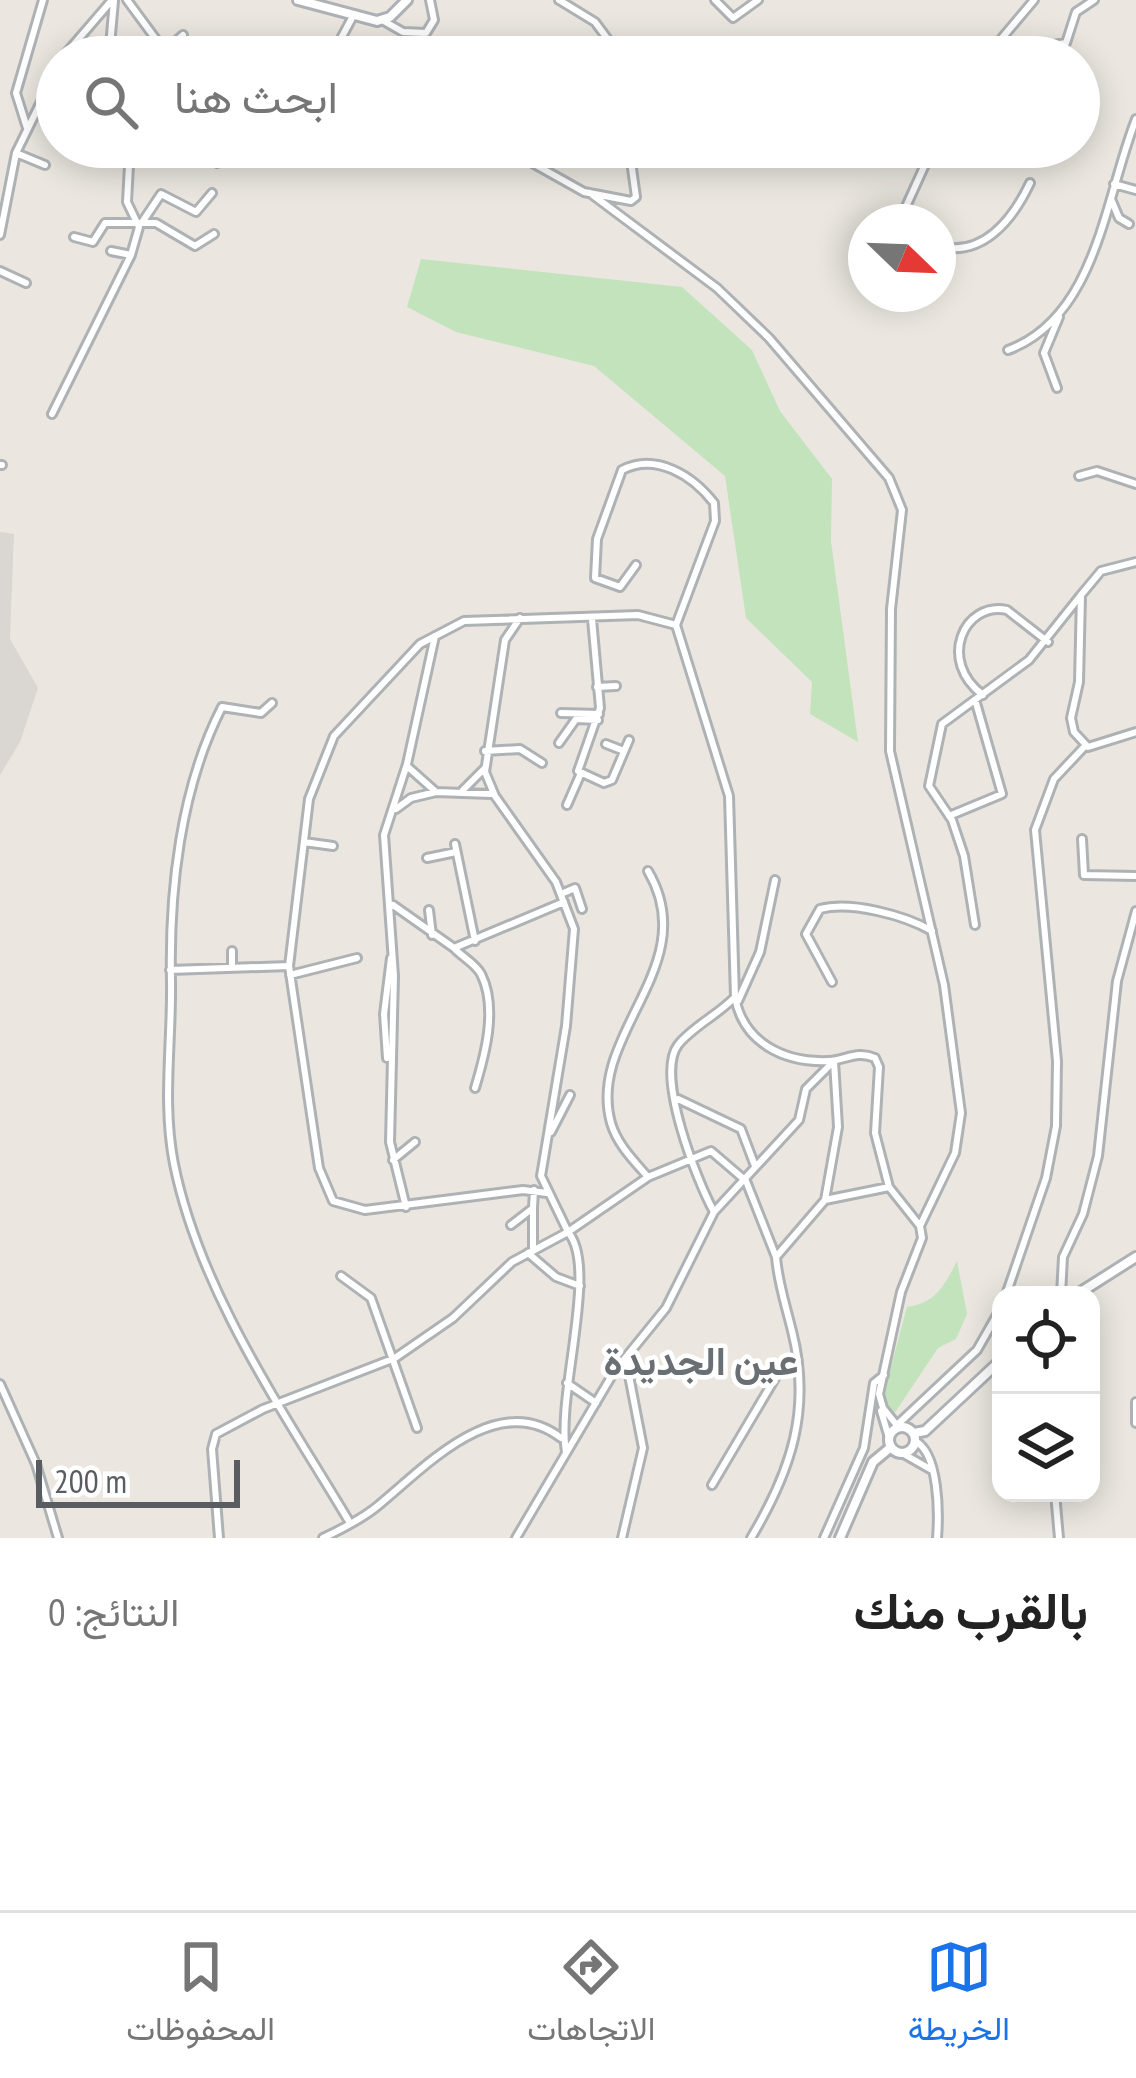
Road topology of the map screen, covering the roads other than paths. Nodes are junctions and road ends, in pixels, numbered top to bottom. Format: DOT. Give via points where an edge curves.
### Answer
graph roads {
  1 [pos="43,0"];
  2 [pos="113,0"];
  3 [pos="127,0"];
  4 [pos="298,0"];
  5 [pos="406,0"];
  6 [pos="430,0"];
  7 [pos="559,0"];
  8 [pos="715,0"];
  9 [pos="758,0"];
  10 [pos="1034,0"];
  11 [pos="1094,0"];
  12 [pos="352,18"];
  13 [pos="382,20"];
  14 [pos="81,36"];
  15 [pos="110,36"];
  16 [pos="153,36"];
  17 [pos="342,36"];
  18 [pos="607,36"];
  19 [pos="1004,36"];
  20 [pos="1068,36"];
  21 [pos="36,112"];
  22 [pos="1136,119"];
  23 [pos="28,128"];
  24 [pos="16,153"];
  25 [pos="36,161"];
  26 [pos="129,168"];
  27 [pos="542,168"];
  28 [pos="635,168"];
  29 [pos="923,168"];
  30 [pos="1030,183"];
  31 [pos="1114,184"];
  32 [pos="1136,190"];
  33 [pos="590,193"];
  34 [pos="212,194"];
  35 [pos="1110,195"];
  36 [pos="907,204"];
  37 [pos="140,222"];
  38 [pos="1130,224"];
  39 [pos="214,233"];
  40 [pos="0,235"];
  41 [pos="74,237"];
  42 [pos="956,247"];
  43 [pos="111,251"];
  44 [pos="131,255"];
  45 [pos="0,271"];
  46 [pos="26,283"];
  47 [pos="1060,314"];
  48 [pos="1008,350"];
  49 [pos="1057,388"];
  50 [pos="52,414"];
  51 [pos="1079,476"];
  52 [pos="1136,484"];
  53 [pos="1136,562"];
  54 [pos="637,565"];
  55 [pos="1081,595"];
  56 [pos="520,618"];
  57 [pos="592,619"];
  58 [pos="676,625"];
  59 [pos="435,636"];
  60 [pos="1048,641"];
  61 [pos="616,686"];
  62 [pos="597,687"];
  63 [pos="983,695"];
  64 [pos="976,703"];
  65 [pos="272,704"];
  66 [pos="561,713"];
  67 [pos="598,717"];
  68 [pos="1136,732"];
  69 [pos="629,740"];
  70 [pos="559,743"];
  71 [pos="605,744"];
  72 [pos="1086,746"];
  73 [pos="485,751"];
  74 [pos="624,751"];
  75 [pos="542,763"];
  76 [pos="407,764"];
  77 [pos="485,768"];
  78 [pos="581,773"];
  79 [pos="463,790"];
  80 [pos="436,792"];
  81 [pos="494,796"];
  82 [pos="567,805"];
  83 [pos="395,809"];
  84 [pos="949,816"];
  85 [pos="1082,839"];
  86 [pos="304,842"];
  87 [pos="333,846"];
  88 [pos="427,857"];
  89 [pos="648,871"];
  90 [pos="1136,876"];
  91 [pos="775,880"];
  92 [pos="563,898"];
  93 [pos="392,904"];
  94 [pos="582,909"];
  95 [pos="429,910"];
  96 [pos="1136,911"];
  97 [pos="975,926"];
  98 [pos="932,931"];
  99 [pos="432,934"];
  100 [pos="475,941"];
  101 [pos="454,948"];
  102 [pos="232,951"];
  103 [pos="357,958"];
  104 [pos="232,967"];
  105 [pos="170,970"];
  106 [pos="289,970"];
  107 [pos="832,982"];
  108 [pos="736,1000"];
  109 [pos="834,1061"];
  110 [pos="475,1088"];
  111 [pos="570,1096"];
  112 [pos="678,1099"];
  113 [pos="549,1135"];
  114 [pos="415,1142"];
  115 [pos="690,1159"];
  116 [pos="393,1160"];
  117 [pos="756,1167"];
  118 [pos="648,1177"];
  119 [pos="744,1179"];
  120 [pos="889,1187"];
  121 [pos="534,1190"];
  122 [pos="547,1193"];
  123 [pos="825,1200"];
  124 [pos="406,1207"];
  125 [pos="533,1208"];
  126 [pos="714,1212"];
  127 [pos="511,1225"];
  128 [pos="920,1226"];
  129 [pos="568,1232"];
  130 [pos="530,1252"];
  131 [pos="776,1257"];
  132 [pos="1136,1257"];
  133 [pos="341,1276"];
  134 [pos="580,1286"];
  135 [pos="1009,1286"];
  136 [pos="1061,1286"];
  137 [pos="1097,1286"];
  138 [pos="992,1324"];
  139 [pos="395,1358"];
  140 [pos="626,1360"];
  141 [pos="797,1364"];
  142 [pos="992,1369"];
  143 [pos="884,1375"];
  144 [pos="567,1383"];
  145 [pos="0,1384"];
  146 [pos="880,1401"];
  147 [pos="280,1402"];
  148 [pos="1136,1402"];
  149 [pos="596,1403"];
  150 [pos="1136,1423"];
  151 [pos="898,1426"];
  152 [pos="417,1428"];
  153 [pos="914,1437"];
  154 [pos="564,1440"];
  155 [pos="890,1442"];
  156 [pos="566,1452"];
  157 [pos="902,1453"];
  158 [pos="930,1469"];
  159 [pos="712,1485"];
  160 [pos="1056,1502"];
  161 [pos="350,1523"];
  162 [pos="58,1538"];
  163 [pos="219,1538"];
  164 [pos="322,1538"];
  165 [pos="516,1538"];
  166 [pos="622,1538"];
  167 [pos="751,1538"];
  168 [pos="824,1538"];
  169 [pos="837,1538"];
  170 [pos="938,1538"];
  171 [pos="1059,1538"];
  1 -- 23 [label="street" via="16,93"];
  2 -- 14 [label="street"];
  2 -- 15 [label="street"];
  3 -- 16 [label="street"];
  4 -- 12 [label="street"];
  5 -- 13 [label="street"];
  6 -- 13 [label="street" via="434,20 426,34"];
  7 -- 18 [label="street"];
  8 -- 9 [label="street" via="733,18"];
  10 -- 19 [label="street"];
  11 -- 20 [label="street" via="1076,12"];
  12 -- 13 [label="street"];
  12 -- 17 [label="street"];
  21 -- 23 [label="street"];
  22 -- 31 [label="street"];
  23 -- 24 [label="street"];
  24 -- 25 [label="street"];
  24 -- 40 [label="street"];
  26 -- 37 [label="street" via="127,202"];
  27 -- 33 [label="street"];
  28 -- 33 [label="street" via="635,200"];
  29 -- 36 [label="street"];
  30 -- 42 [label="street" via="1000,229"];
  31 -- 32 [label="street"];
  31 -- 35 [label="street"];
  33 -- 98 [label="street" via="770,338 898,493 890,751"];
  34 -- 37 [label="street" via="196,212 160,194"];
  35 -- 38 [label="street"];
  35 -- 47 [label="street" via="1078,289"];
  37 -- 39 [label="street" via="195,246"];
  37 -- 41 [label="street" via="105,223 93,242"];
  37 -- 44 [label="street"];
  43 -- 44 [label="street"];
  44 -- 50 [label="street"];
  45 -- 46 [label="street"];
  47 -- 48 [label="street"];
  47 -- 49 [label="street" via="1044,353"];
  51 -- 52 [label="street" via="1097,471"];
  53 -- 55 [label="street" via="1101,572"];
  54 -- 58 [label="street" via="620,587 595,578 597,539 622,470 645,464 686,474 714,502 715,521"];
  55 -- 60 [label="street"];
  55 -- 72 [label="street" via="1072,718"];
  56 -- 57 [label="street"];
  56 -- 59 [label="street" via="470,619"];
  56 -- 73 [label="street" via="505,640"];
  57 -- 58 [label="street" via="651,616"];
  57 -- 62 [label="street"];
  58 -- 108 [label="street" via="729,796"];
  59 -- 76 [label="street"];
  59 -- 86 [label="street" via="334,736 311,790"];
  60 -- 63 [label="street"];
  60 -- 63 [label="street" via="1007,610 982,614 962,637 957,662"];
  61 -- 62 [label="street"];
  62 -- 67 [label="street"];
  63 -- 64 [label="street"];
  64 -- 84 [label="street" via="942,724 929,786"];
  64 -- 84 [label="street" via="1002,794"];
  65 -- 105 [label="street" via="261,713 229,704 216,718 174,883"];
  66 -- 67 [label="street"];
  67 -- 70 [label="street" via="576,719"];
  67 -- 78 [label="street"];
  68 -- 72 [label="street"];
  69 -- 74 [label="street"];
  71 -- 74 [label="street"];
  72 -- 135 [label="street" via="1054,779 1036,819 1056,1126"];
  73 -- 75 [label="street" via="520,749"];
  73 -- 77 [label="street"];
  74 -- 78 [label="street" via="612,780"];
  76 -- 80 [label="street"];
  76 -- 83 [label="street"];
  77 -- 79 [label="street"];
  77 -- 81 [label="street"];
  78 -- 82 [label="street"];
  79 -- 80 [label="street"];
  79 -- 81 [label="street"];
  80 -- 83 [label="street"];
  81 -- 92 [label="street"];
  83 -- 93 [label="street" via="384,835"];
  84 -- 97 [label="street"];
  85 -- 90 [label="street" via="1084,875"];
  86 -- 87 [label="street"];
  86 -- 106 [label="street"];
  88 -- 100 [label="street" via="456,848"];
  89 -- 118 [label="street" via="661,893 665,927 618,1054 608,1108 620,1142"];
  91 -- 108 [label="street" via="760,952"];
  92 -- 94 [label="street" via="575,888"];
  92 -- 100 [label="street"];
  92 -- 113 [label="street" via="574,944"];
  93 -- 99 [label="street"];
  93 -- 116 [label="street"];
  95 -- 99 [label="street"];
  96 -- 136 [label="street" via="1117,981 1098,1156 1063,1257"];
  98 -- 107 [label="street" via="845,906 820,909 806,934"];
  98 -- 128 [label="street" via="961,1113 955,1153"];
  99 -- 101 [label="street"];
  100 -- 101 [label="street"];
  101 -- 110 [label="street" via="480,972 488,1003 487,1052"];
  102 -- 104 [label="street"];
  103 -- 106 [label="street"];
  104 -- 105 [label="street"];
  104 -- 106 [label="street"];
  105 -- 147 [label="street" via="174,1164 215,1280"];
  106 -- 124 [label="street" via="324,1191 353,1210"];
  108 -- 109 [label="street" via="754,1041"];
  108 -- 112 [label="street" via="677,1046 671,1077"];
  109 -- 117 [label="street" via="806,1089 799,1120"];
  109 -- 120 [label="street" via="859,1054 878,1062 875,1132"];
  109 -- 123 [label="street" via="838,1126"];
  111 -- 113 [label="street"];
  112 -- 115 [label="street"];
  112 -- 117 [label="street" via="741,1129"];
  113 -- 122 [label="street"];
  114 -- 116 [label="street"];
  115 -- 118 [label="street"];
  115 -- 119 [label="street" via="711,1151"];
  115 -- 126 [label="street"];
  116 -- 124 [label="street"];
  117 -- 119 [label="street"];
  118 -- 129 [label="street"];
  119 -- 126 [label="street"];
  119 -- 131 [label="street"];
  120 -- 123 [label="street"];
  120 -- 128 [label="street"];
  121 -- 122 [label="street"];
  121 -- 124 [label="street"];
  121 -- 125 [label="street"];
  122 -- 129 [label="street"];
  123 -- 131 [label="street"];
  125 -- 127 [label="street"];
  125 -- 130 [label="street"];
  126 -- 140 [label="street" via="666,1308"];
  128 -- 143 [label="street"];
  129 -- 130 [label="street"];
  129 -- 134 [label="street" via="582,1264"];
  130 -- 134 [label="street" via="556,1277"];
  130 -- 139 [label="street"];
  131 -- 141 [label="street"];
  132 -- 137 [label="street"];
  133 -- 139 [label="street" via="371,1298"];
  134 -- 144 [label="street"];
  138 -- 151 [label="street" via="977,1350"];
  139 -- 147 [label="street"];
  139 -- 152 [label="street"];
  140 -- 149 [label="street"];
  140 -- 166 [label="street" via="644,1448"];
  141 -- 159 [label="street" via="777,1376"];
  141 -- 167 [label="street" via="801,1422"];
  142 -- 153 [label="street"];
  143 -- 146 [label="street"];
  143 -- 168 [label="street" via="874,1383 864,1448"];
  144 -- 149 [label="street"];
  144 -- 154 [label="street"];
  145 -- 162 [label="street" via="28,1440"];
  146 -- 151 [label="street"];
  146 -- 155 [label="street"];
  147 -- 161 [label="street"];
  147 -- 163 [label="street" via="216,1434"];
  148 -- 150 [label="street"];
  149 -- 156 [label="street"];
  151 -- 153 [label="street"];
  151 -- 155 [label="street"];
  153 -- 157 [label="street"];
  153 -- 158 [label="street"];
  154 -- 156 [label="street"];
  154 -- 161 [label="street" via="550,1430 512,1426 463,1438"];
  155 -- 157 [label="street"];
  155 -- 169 [label="street"];
  156 -- 165 [label="street"];
  157 -- 158 [label="street"];
  158 -- 170 [label="street"];
  160 -- 171 [label="street"];
  161 -- 164 [label="street"];
}
